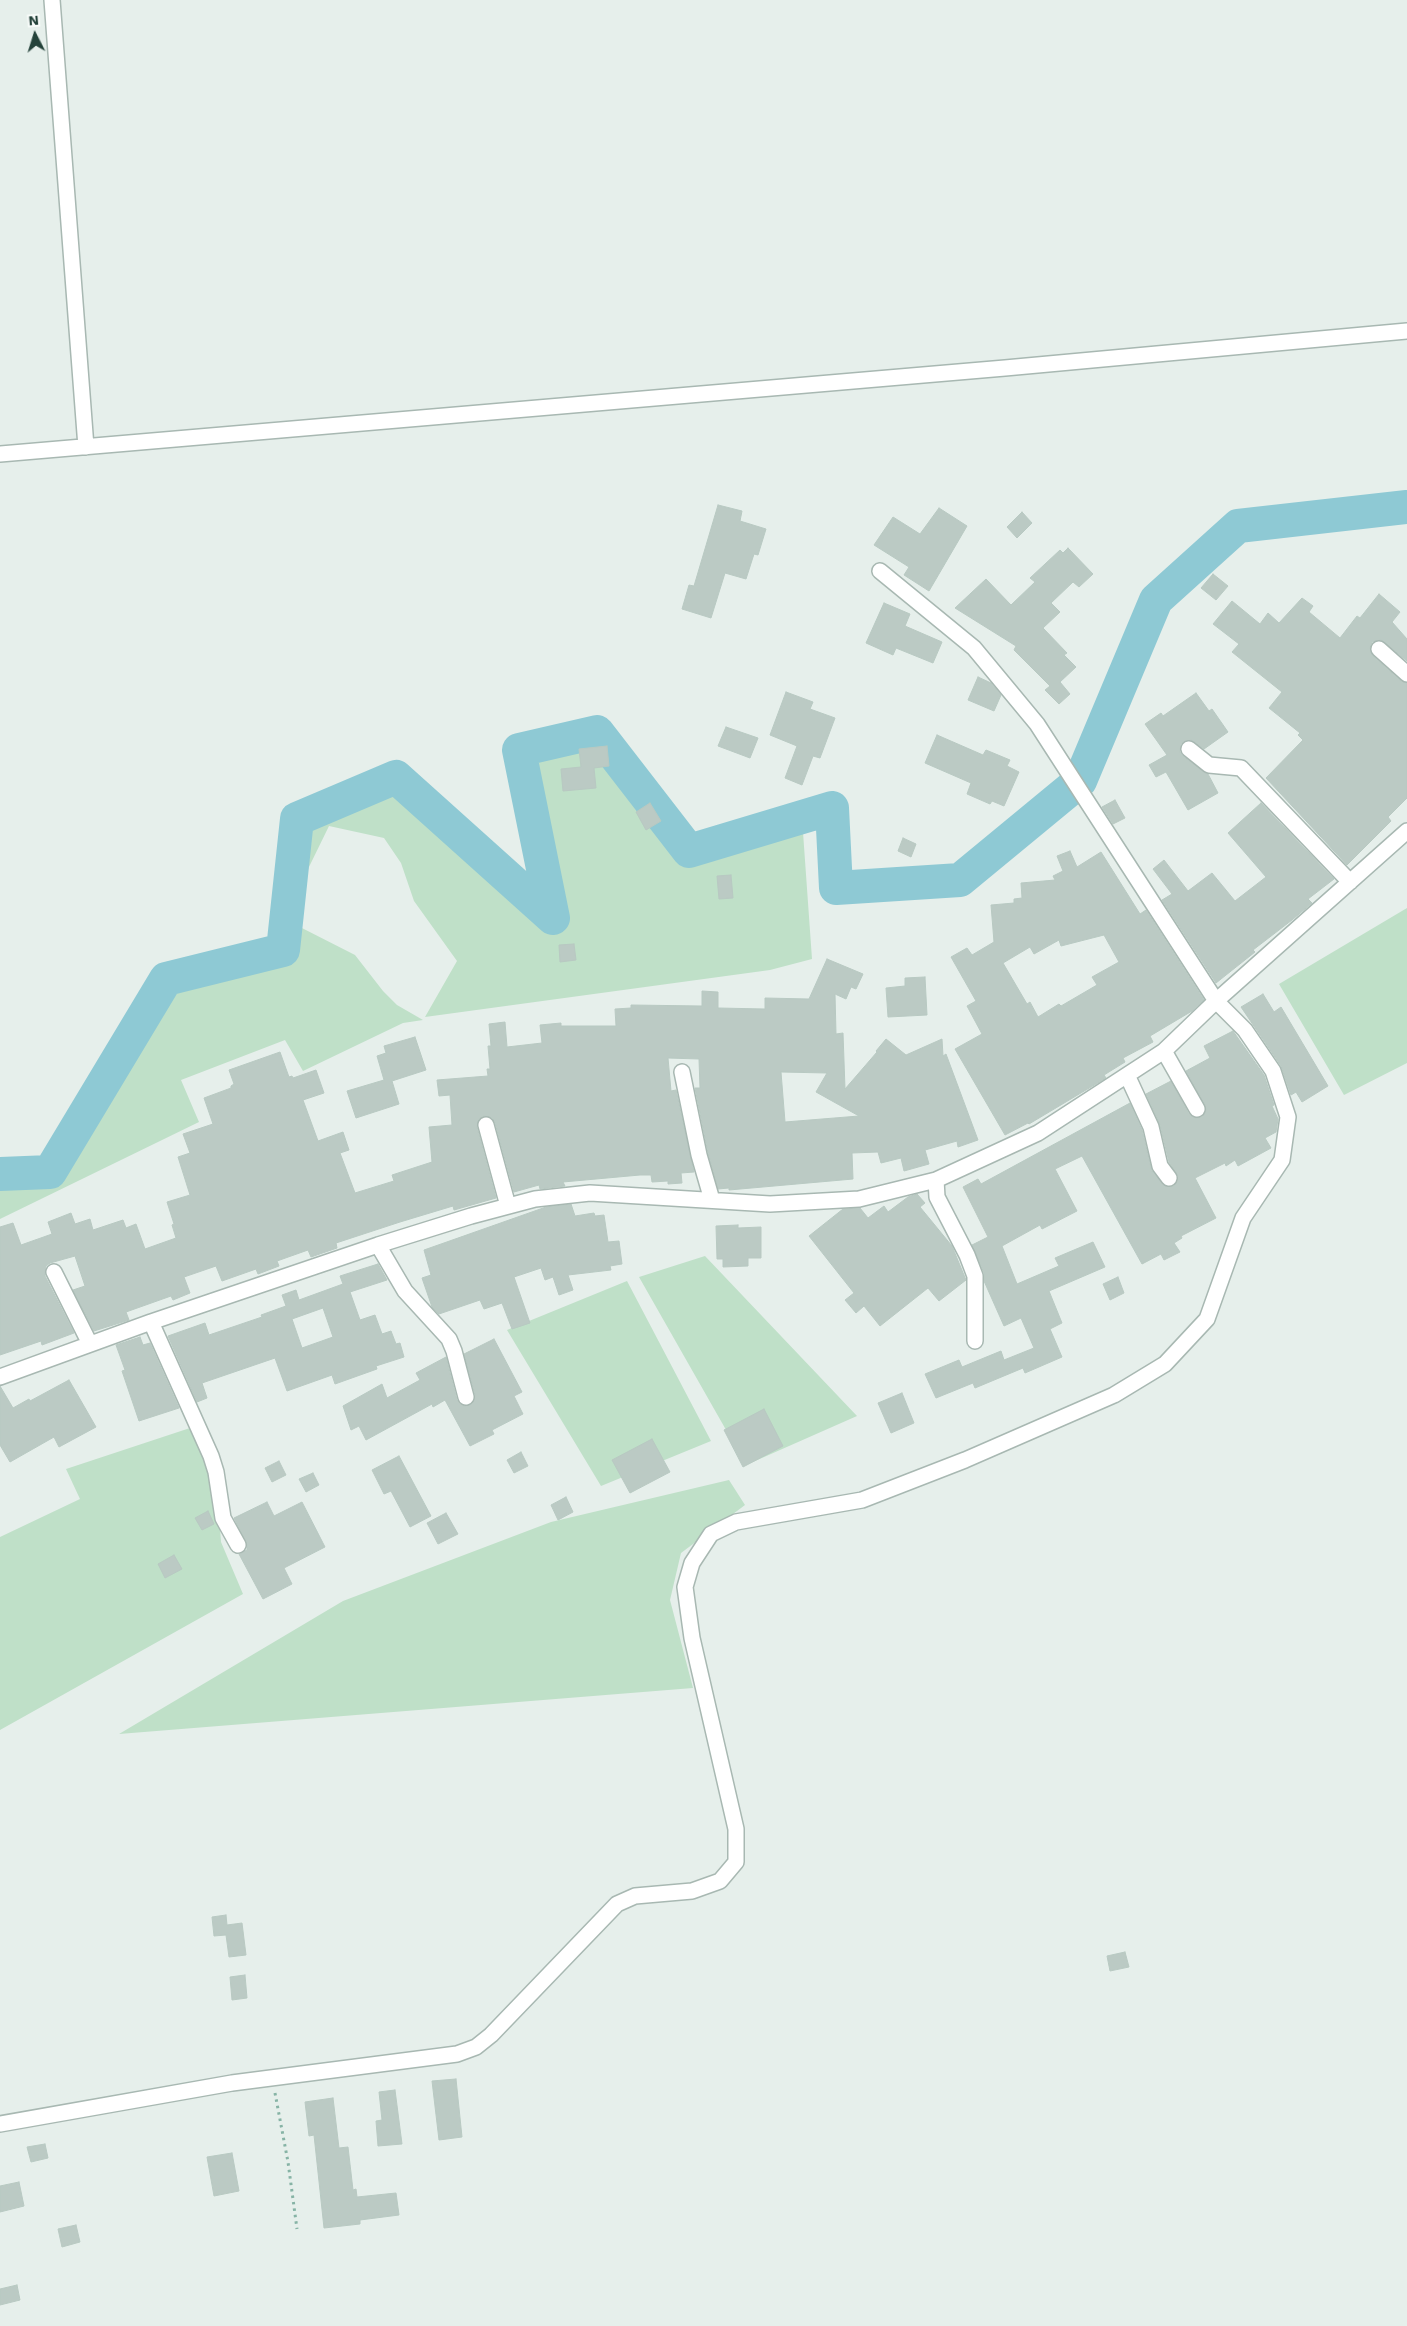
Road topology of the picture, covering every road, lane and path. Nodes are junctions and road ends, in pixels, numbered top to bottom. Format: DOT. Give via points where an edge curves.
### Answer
graph roads {
  1 [pos="52,0"];
  2 [pos="1407,331"];
  3 [pos="86,447"];
  4 [pos="0,454"];
  5 [pos="880,571"];
  6 [pos="1379,649"];
  7 [pos="1407,674"];
  8 [pos="1190,749"];
  9 [pos="1407,831"];
  10 [pos="1350,882"];
  11 [pos="1216,1001"];
  12 [pos="1164,1051"];
  13 [pos="682,1072"];
  14 [pos="1127,1075"];
  15 [pos="1197,1109"];
  16 [pos="486,1125"];
  17 [pos="1169,1178"];
  18 [pos="936,1180"];
  19 [pos="712,1200"];
  20 [pos="508,1206"];
  21 [pos="378,1245"];
  22 [pos="54,1272"];
  23 [pos="151,1322"];
  24 [pos="974,1341"];
  25 [pos="90,1344"];
  26 [pos="0,1377"];
  27 [pos="466,1397"];
  28 [pos="238,1545"];
  29 [pos="272,2078"];
  30 [pos="0,2124"];
  31 [pos="297,2229"];
  1 -- 3 [label="street"];
  2 -- 3 [label="street"];
  3 -- 4 [label="street"];
  5 -- 11 [label="street" via="974,648 1037,724"];
  6 -- 7 [label="street"];
  8 -- 10 [label="street" via="1209,765 1241,768"];
  9 -- 10 [label="street"];
  10 -- 11 [label="street"];
  11 -- 12 [label="street"];
  11 -- 29 [label="street" via="1245,1030 1273,1070 1288,1117 1282,1160 1243,1218 1207,1319 1166,1364 1114,1395 965,1460 862,1500 736,1522 711,1534 692,1563 684,1587 692,1638 736,1829 736,1862 720,1881 692,1891 634,1896 617,1904 476,2047 457,2054"];
  12 -- 14 [label="street"];
  12 -- 15 [label="street"];
  13 -- 19 [label="street"];
  14 -- 17 [label="street" via="1151,1127 1160,1166"];
  14 -- 18 [label="street" via="1038,1133"];
  16 -- 20 [label="street"];
  18 -- 19 [label="street" via="859,1199 770,1204"];
  18 -- 24 [label="street" via="937,1197 975,1276"];
  19 -- 20 [label="street" via="590,1192"];
  20 -- 21 [label="street"];
  21 -- 23 [label="street"];
  21 -- 27 [label="street" via="405,1291 449,1339"];
  22 -- 25 [label="street"];
  23 -- 25 [label="street"];
  23 -- 28 [label="street" via="212,1456 223,1518"];
  25 -- 26 [label="street"];
  29 -- 30 [label="street"];
  29 -- 31 [label="path"];
}
